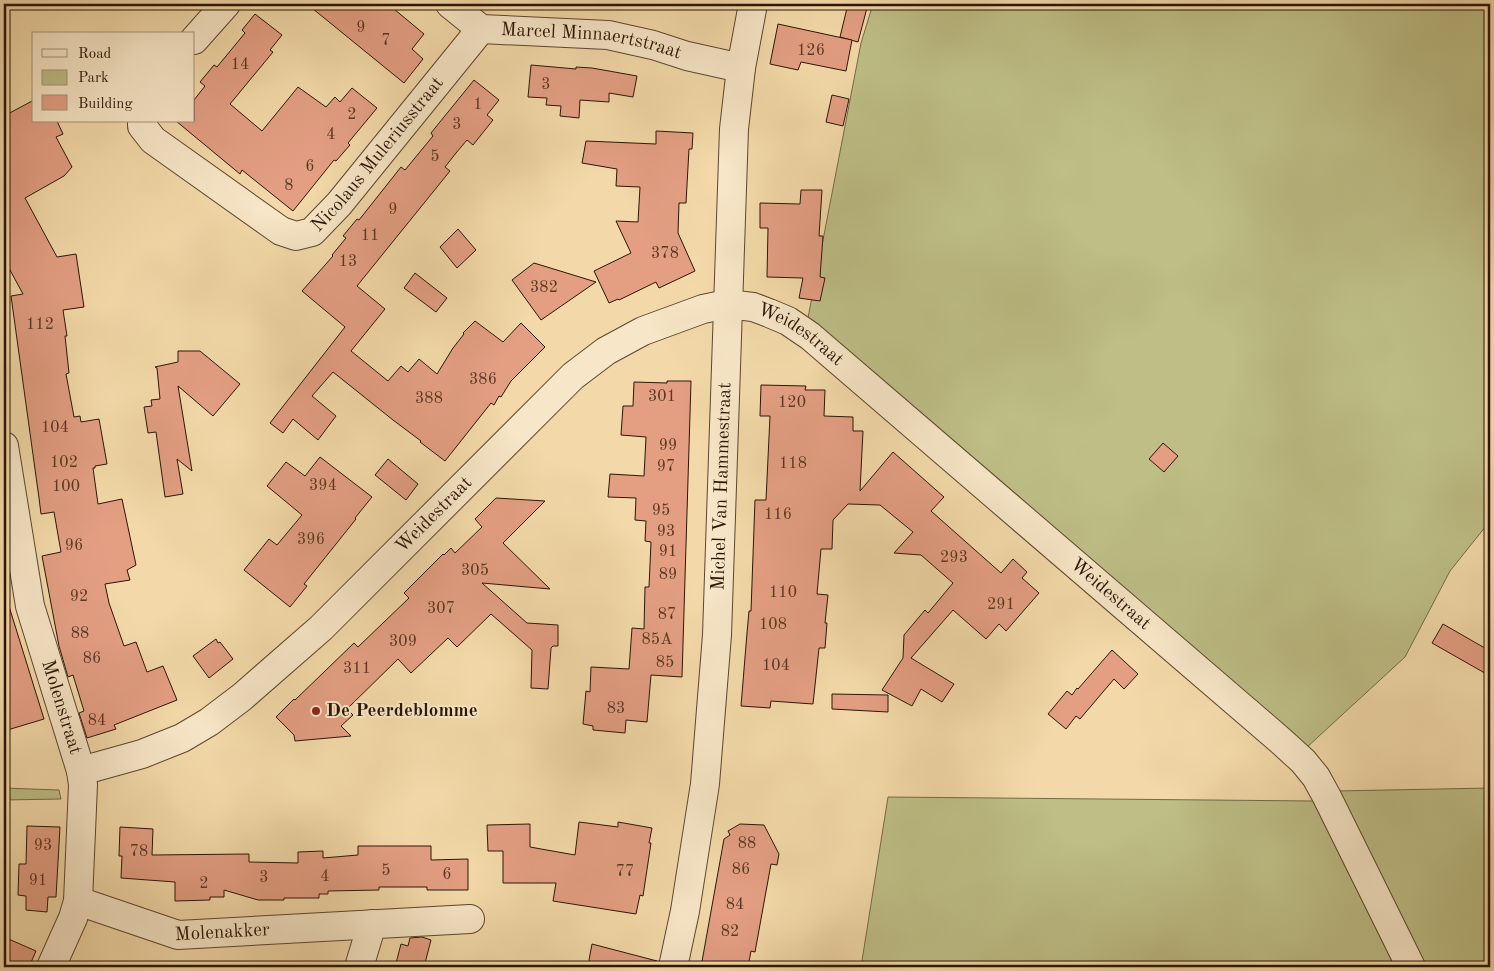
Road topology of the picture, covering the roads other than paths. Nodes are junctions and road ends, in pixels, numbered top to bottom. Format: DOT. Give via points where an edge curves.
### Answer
graph roads {
  1 [pos="226,4"];
  2 [pos="450,4"];
  3 [pos="753,4"];
  4 [pos="481,29"];
  5 [pos="195,39"];
  6 [pos="741,68"];
  7 [pos="142,122"];
  8 [pos="727,304"];
  9 [pos="4,446"];
  10 [pos="81,771"];
  11 [pos="78,901"];
  12 [pos="470,919"];
  13 [pos="372,924"];
  14 [pos="51,967"];
  15 [pos="360,967"];
  16 [pos="672,967"];
  17 [pos="1411,967"];
  1 -- 5 [label="street"];
  2 -- 4 [label="street, Marcel Minnaertstraat"];
  3 -- 6 [label="street, Michel Van Hammestraat"];
  4 -- 6 [label="street, Marcel Minnaertstraat" via="608,36"];
  4 -- 7 [label="street, Nicolaus Muleriusstraat" via="339,204 312,232 296,236 281,231 153,140"];
  6 -- 8 [label="street, Michel Van Hammestraat" via="734,129"];
  8 -- 10 [label="street, Weidestraat" via="703,309 643,331 606,350 573,376 321,628 209,722 182,738 142,754"];
  8 -- 16 [label="street, Michel Van Hammestraat" via="717,634 706,774 685,911"];
  8 -- 17 [label="street, Weidestraat" via="753,307 769,313 810,336 1303,761 1327,797"];
  9 -- 10 [label="street, Molenstraat" via="30,606"];
  10 -- 11 [label="street, Molenstraat"];
  11 -- 13 [label="street, Molenakker" via="178,934"];
  11 -- 14 [label="street, Molenstraat"];
  12 -- 13 [label="street, Molenakker"];
  13 -- 15 [label="street"];
}
